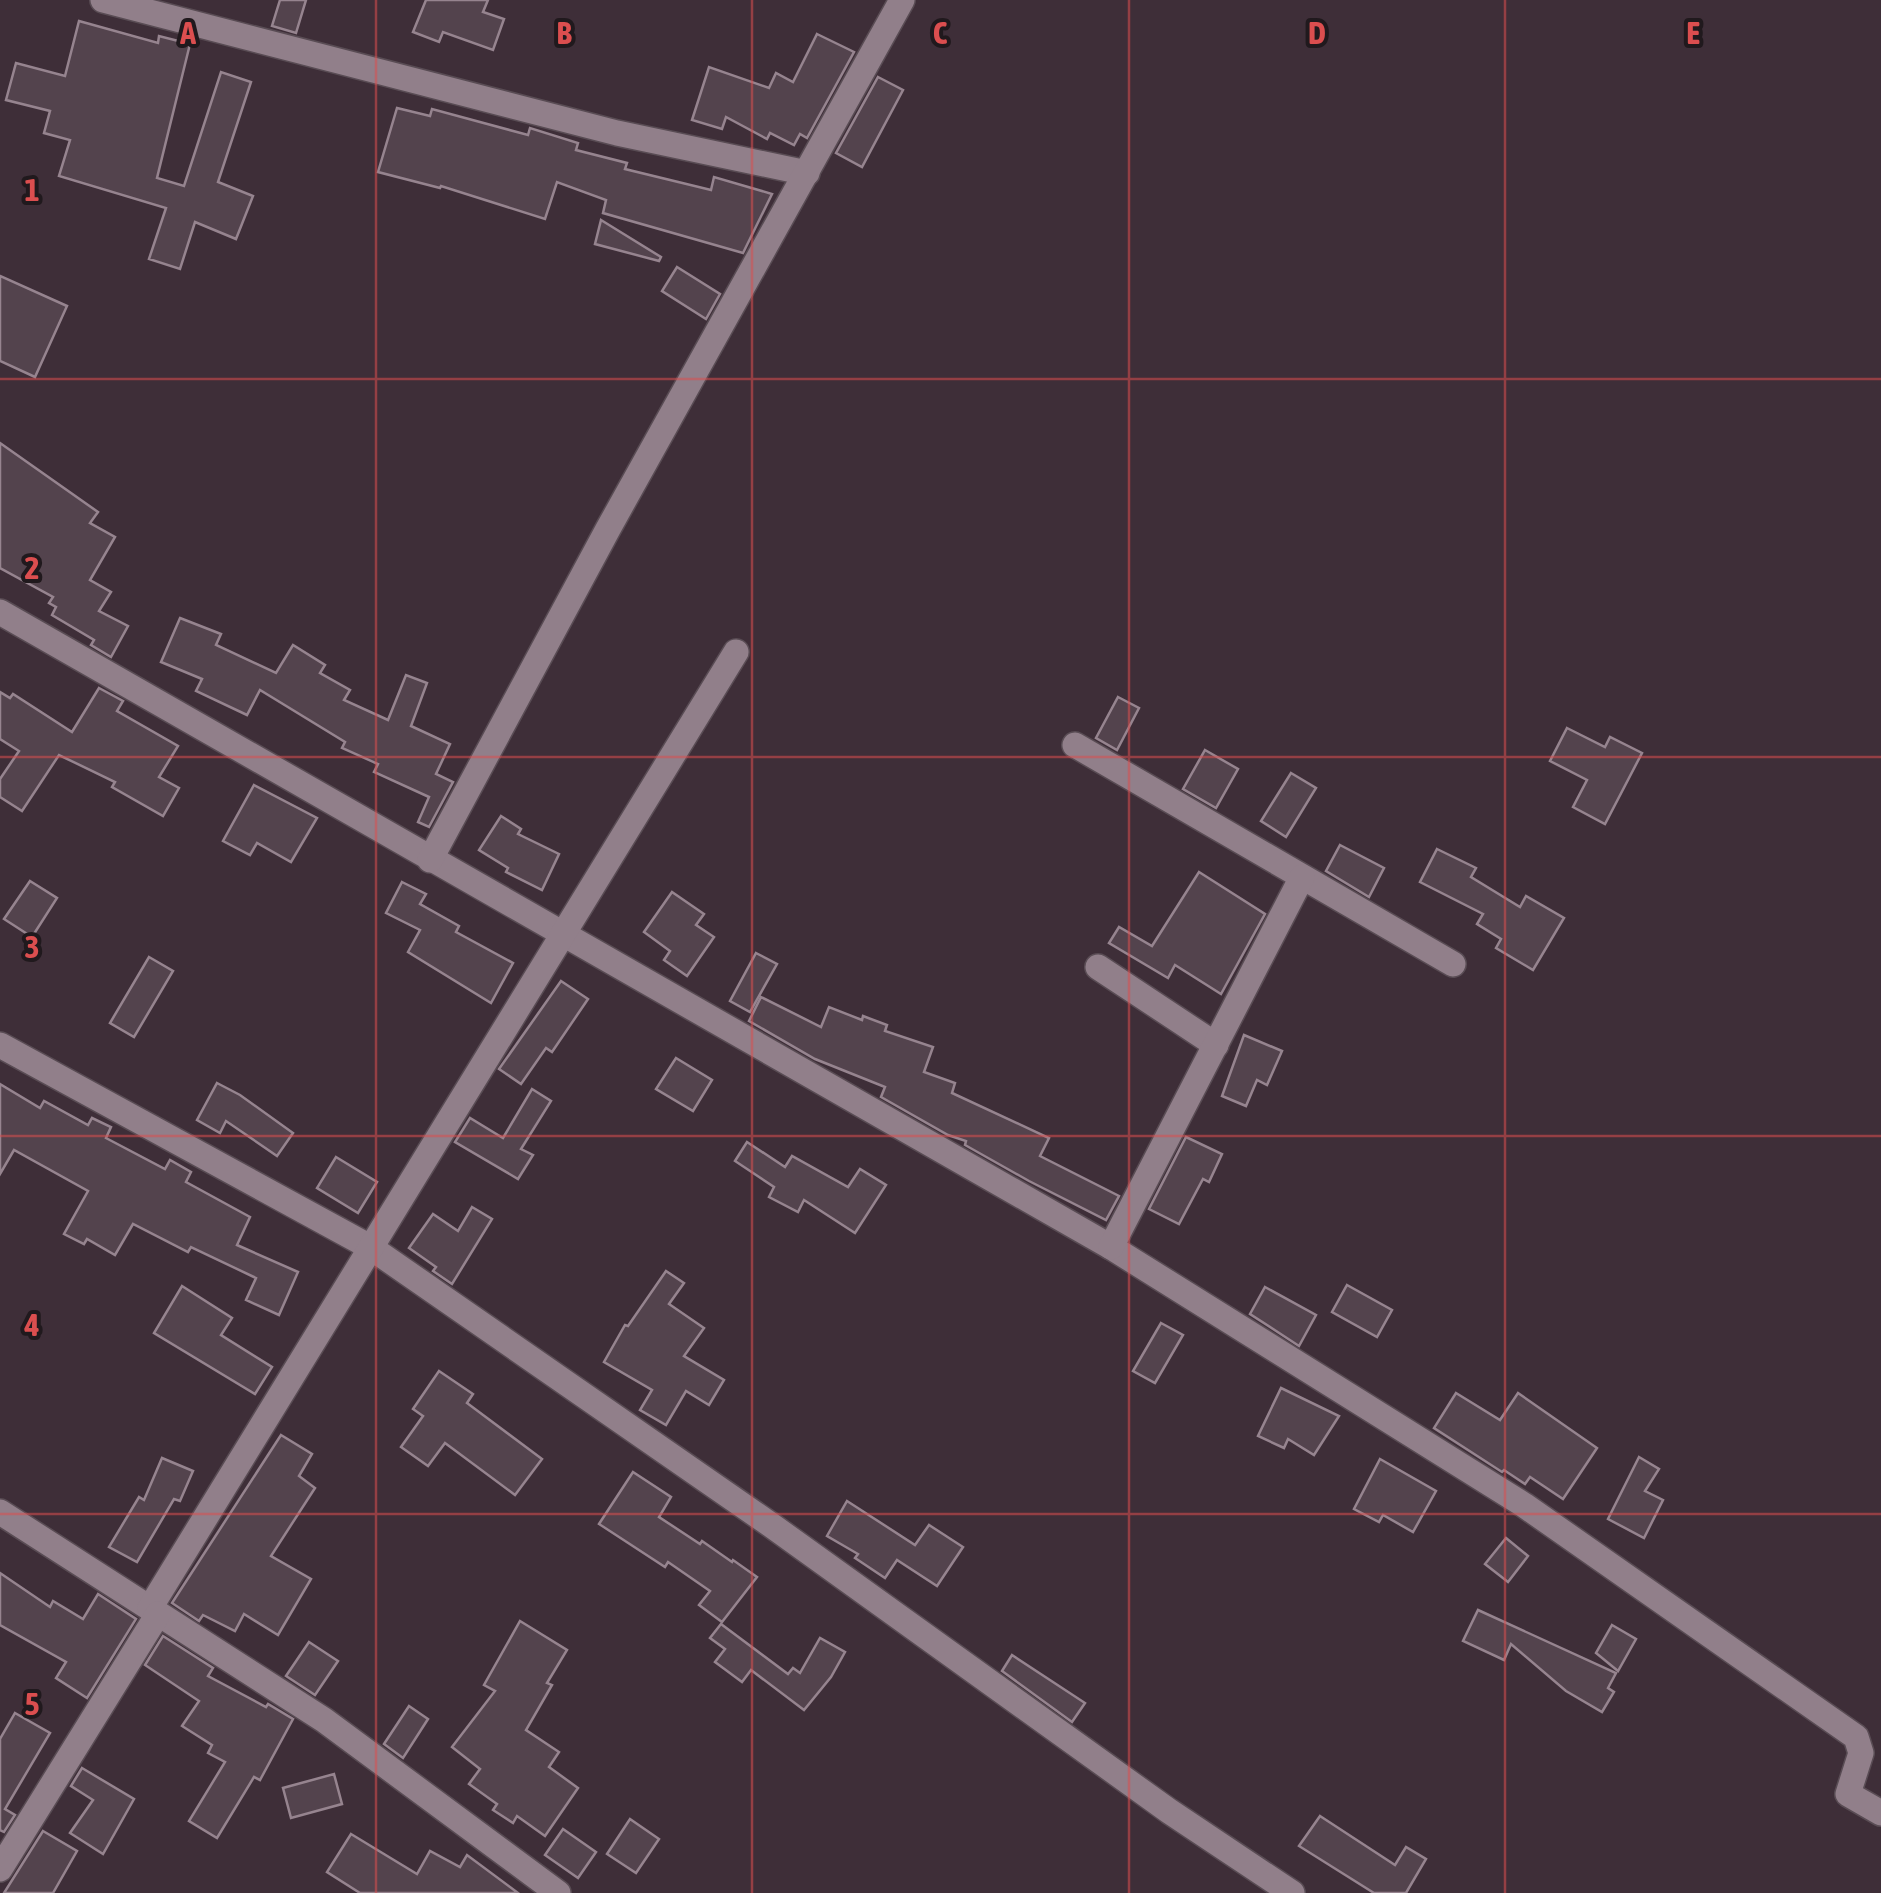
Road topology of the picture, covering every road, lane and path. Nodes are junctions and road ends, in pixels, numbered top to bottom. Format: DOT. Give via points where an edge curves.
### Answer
graph roads {
  1 [pos="103,0"];
  2 [pos="902,0"];
  3 [pos="807,173"];
  4 [pos="0,612"];
  5 [pos="736,652"];
  6 [pos="1075,745"];
  7 [pos="430,860"];
  8 [pos="1302,876"];
  9 [pos="561,933"];
  10 [pos="1453,964"];
  11 [pos="1098,967"];
  12 [pos="0,1045"];
  13 [pos="1216,1045"];
  14 [pos="370,1248"];
  15 [pos="1112,1248"];
  16 [pos="0,1512"];
  17 [pos="154,1611"];
  18 [pos="1881,1813"];
  19 [pos="0,1870"];
  20 [pos="558,1893"];
  21 [pos="1292,1893"];
  1 -- 3 [label="street" via="617,133"];
  2 -- 3 [label="street"];
  3 -- 7 [label="street"];
  4 -- 7 [label="street"];
  5 -- 9 [label="street"];
  6 -- 8 [label="street"];
  7 -- 9 [label="street"];
  8 -- 10 [label="street"];
  8 -- 13 [label="street"];
  9 -- 14 [label="street"];
  9 -- 15 [label="street"];
  11 -- 13 [label="street"];
  12 -- 14 [label="street"];
  13 -- 15 [label="street"];
  14 -- 17 [label="street"];
  14 -- 21 [label="street"];
  15 -- 18 [label="street" via="1524,1505 1856,1738 1862,1752 1848,1794"];
  16 -- 17 [label="street"];
  17 -- 19 [label="street"];
  17 -- 20 [label="street" via="324,1720"];
}
